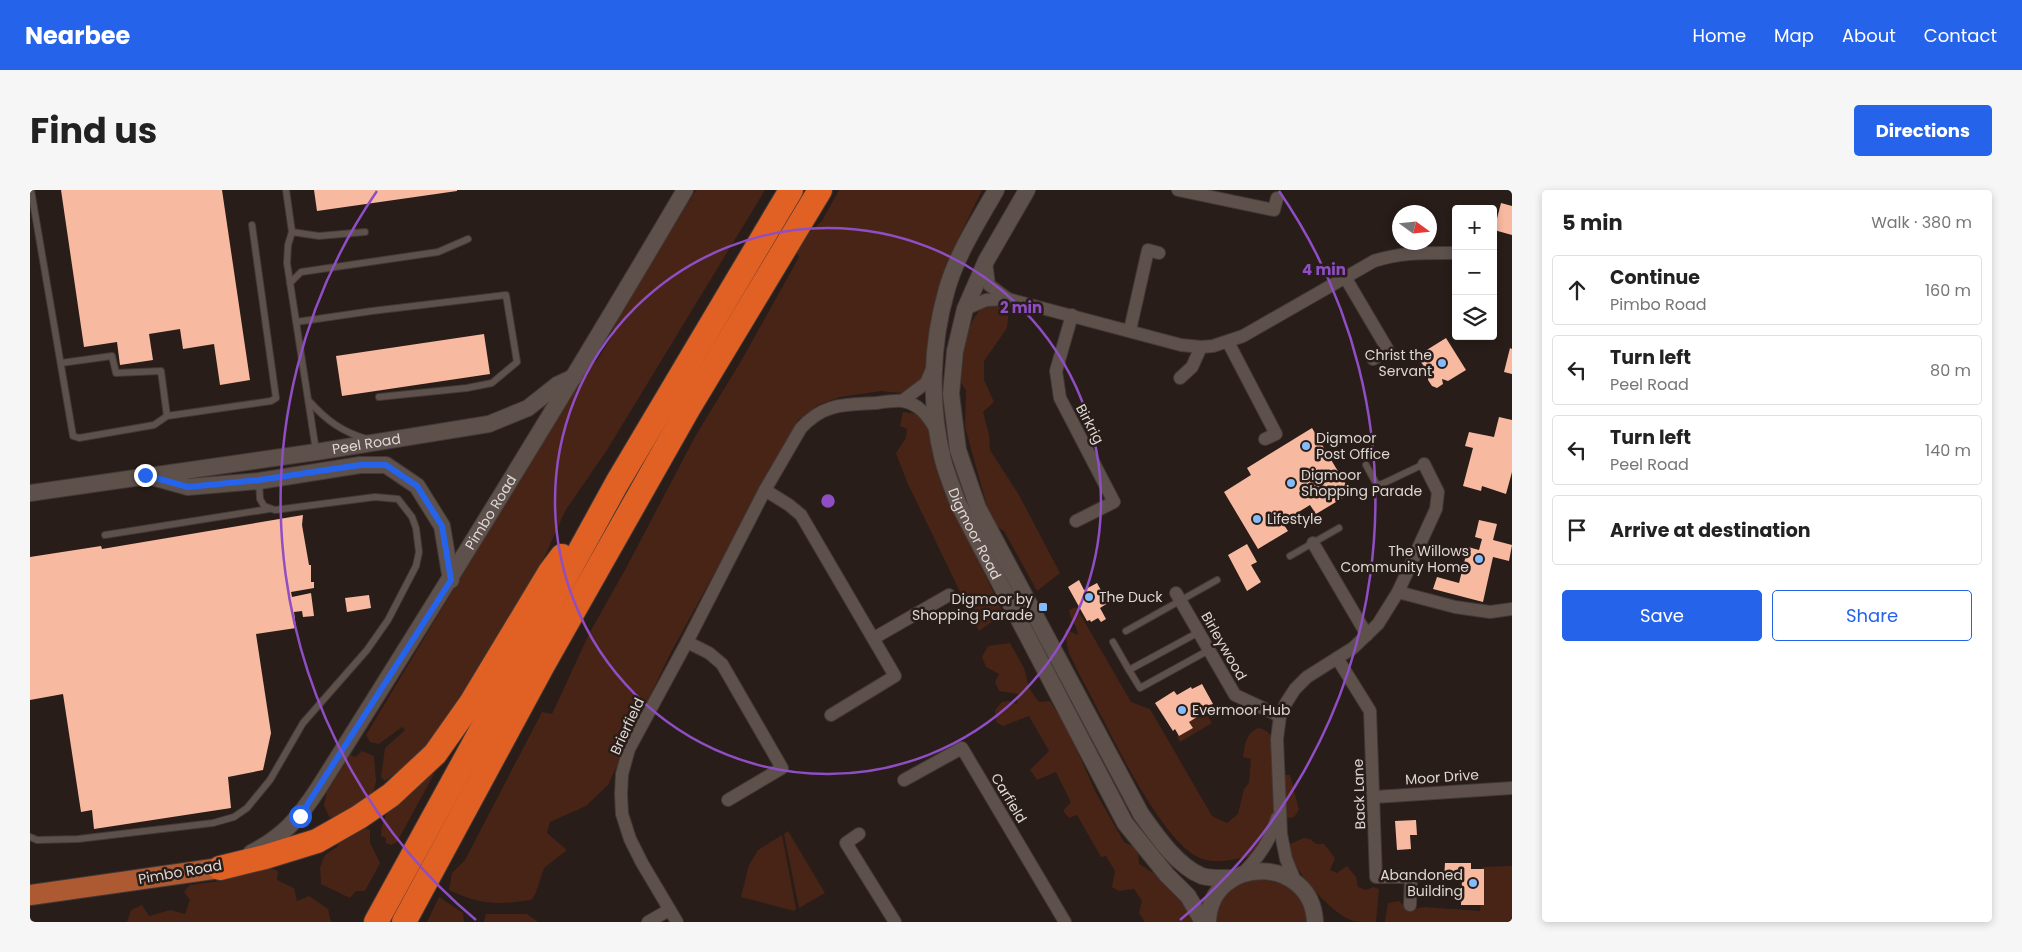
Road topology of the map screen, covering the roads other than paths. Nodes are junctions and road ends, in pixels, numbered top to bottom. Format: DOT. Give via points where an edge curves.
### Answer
graph roads {
  1 [pos="30,190"];
  2 [pos="286,190"];
  3 [pos="685,190"];
  4 [pos="791,190"];
  5 [pos="820,190"];
  6 [pos="996,190"];
  7 [pos="1027,190"];
  8 [pos="1178,190"];
  9 [pos="1277,198"];
  10 [pos="252,225"];
  11 [pos="292,232"];
  12 [pos="365,232"];
  13 [pos="468,239"];
  14 [pos="1159,253"];
  15 [pos="1452,253"];
  16 [pos="986,262"];
  17 [pos="1345,277"];
  18 [pos="290,283"];
  19 [pos="1008,299"];
  20 [pos="965,309"];
  21 [pos="1072,315"];
  22 [pos="296,322"];
  23 [pos="1130,330"];
  24 [pos="1228,342"];
  25 [pos="1201,348"];
  26 [pos="1373,359"];
  27 [pos="61,363"];
  28 [pos="934,365"];
  29 [pos="574,377"];
  30 [pos="1180,378"];
  31 [pos="379,396"];
  32 [pos="308,400"];
  33 [pos="902,401"];
  34 [pos="167,416"];
  35 [pos="938,432"];
  36 [pos="1265,439"];
  37 [pos="396,440"];
  38 [pos="316,452"];
  39 [pos="1424,464"];
  40 [pos="1366,465"];
  41 [pos="145,475"];
  42 [pos="259,480"];
  43 [pos="617,483"];
  44 [pos="764,490"];
  45 [pos="30,492"];
  46 [pos="269,509"];
  47 [pos="1076,521"];
  48 [pos="1339,528"];
  49 [pos="105,534"];
  50 [pos="1313,543"];
  51 [pos="1290,556"];
  52 [pos="451,580"];
  53 [pos="1217,580"];
  54 [pos="1398,592"];
  55 [pos="949,595"];
  56 [pos="1179,597"];
  57 [pos="1512,609"];
  58 [pos="1126,631"];
  59 [pos="1199,632"];
  60 [pos="1368,635"];
  61 [pos="874,638"];
  62 [pos="687,642"];
  63 [pos="1112,642"];
  64 [pos="1209,650"];
  65 [pos="1337,658"];
  66 [pos="1129,670"];
  67 [pos="831,715"];
  68 [pos="1280,716"];
  69 [pos="904,780"];
  70 [pos="1512,788"];
  71 [pos="1375,797"];
  72 [pos="728,800"];
  73 [pos="1279,810"];
  74 [pos="859,834"];
  75 [pos="30,837"];
  76 [pos="220,868"];
  77 [pos="1238,876"];
  78 [pos="1296,883"];
  79 [pos="30,895"];
  80 [pos="1410,905"];
  81 [pos="669,910"];
  82 [pos="408,916"];
  83 [pos="1314,916"];
  84 [pos="376,922"];
  85 [pos="648,922"];
  86 [pos="677,922"];
  87 [pos="895,922"];
  88 [pos="1065,922"];
  89 [pos="1203,922"];
  90 [pos="1208,922"];
  91 [pos="1328,922"];
  1 -- 27 [label="lane"];
  2 -- 11 [label="lane"];
  3 -- 29 [label="street, Pimbo Road"];
  4 -- 43 [label="highway"];
  5 -- 82 [label="highway" via="688,409 567,622"];
  6 -- 28 [label="street, Digmoor Road" via="969,237 947,289"];
  7 -- 16 [label="street, Digmoor Road"];
  8 -- 9 [label="street" via="1274,210"];
  10 -- 34 [label="lane" via="276,398 271,402"];
  11 -- 12 [label="lane" via="319,236"];
  11 -- 18 [label="lane" via="287,263"];
  13 -- 18 [label="lane" via="438,252 301,272"];
  14 -- 23 [label="street" via="1148,250"];
  15 -- 17 [label="street" via="1397,254 1374,261"];
  16 -- 19 [label="street" via="989,285"];
  16 -- 20 [label="street, Digmoor Road"];
  17 -- 24 [label="street"];
  17 -- 26 [label="street" via="1388,350"];
  18 -- 22 [label="lane"];
  19 -- 20 [label="street" via="986,300"];
  19 -- 21 [label="street"];
  20 -- 77 [label="street, Digmoor Road" via="955,351 951,394 958,450 978,508 1141,814 1164,845 1188,868 1209,877"];
  21 -- 23 [label="street"];
  21 -- 47 [label="street, Birkrig" via="1056,371 1060,398 1114,502"];
  22 -- 31 [label="lane" via="506,295 516,362 492,383"];
  22 -- 32 [label="lane"];
  23 -- 25 [label="street"];
  24 -- 25 [label="street"];
  24 -- 36 [label="street" via="1276,434"];
  25 -- 30 [label="street" via="1192,367"];
  27 -- 34 [label="lane" via="112,356 116,373 161,371"];
  27 -- 34 [label="lane" via="73,436 79,438 154,425"];
  28 -- 33 [label="street" via="926,382"];
  28 -- 35 [label="street, Digmoor Road"];
  29 -- 37 [label="street, Peel Road" via="557,385 528,408 490,424"];
  29 -- 52 [label="street, Pimbo Road"];
  32 -- 37 [label="lane" via="334,426 350,434"];
  32 -- 38 [label="lane"];
  33 -- 35 [label="street, Brierfield" via="927,414"];
  33 -- 44 [label="street, Brierfield" via="842,404 819,413 801,428"];
  35 -- 89 [label="street, Digmoor Road" via="943,460 958,503 1125,823 1188,896"];
  37 -- 38 [label="street, Peel Road"];
  38 -- 41 [label="street, Peel Road"];
  39 -- 40 [label="lane" via="1377,485"];
  39 -- 54 [label="street" via="1438,492 1436,509"];
  41 -- 42 [label="street, Peel Road" via="188,487"];
  41 -- 45 [label="street, Peel Road"];
  42 -- 46 [label="lane" via="260,499"];
  42 -- 52 [label="street, Peel Road" via="360,465 386,465 417,486 442,526"];
  43 -- 76 [label="highway" via="550,572 471,703 435,754 391,795 317,840"];
  43 -- 84 [label="highway"];
  44 -- 61 [label="street" via="800,515"];
  44 -- 62 [label="street, Brierfield"];
  46 -- 49 [label="lane"];
  46 -- 75 [label="lane" via="375,497 398,499 405,506 414,522 418,541 416,566 388,620 367,650 303,723 270,780 247,808 234,817 78,839 37,840"];
  48 -- 50 [label="lane"];
  50 -- 51 [label="lane"];
  50 -- 60 [label="street"];
  52 -- 76 [label="street, Pimbo Road" via="300,816 266,846"];
  53 -- 56 [label="lane"];
  54 -- 57 [label="street" via="1455,607 1490,612"];
  54 -- 60 [label="street"];
  55 -- 61 [label="street"];
  56 -- 58 [label="lane"];
  56 -- 59 [label="street, Birleywood"];
  59 -- 64 [label="street, Birleywood"];
  59 -- 66 [label="lane"];
  60 -- 65 [label="street"];
  61 -- 67 [label="street" via="896,676"];
  62 -- 72 [label="street" via="722,664 782,768"];
  62 -- 81 [label="street, Brierfield" via="629,749 622,774 622,814 630,839"];
  63 -- 66 [label="lane"];
  64 -- 66 [label="lane" via="1140,688"];
  64 -- 68 [label="street, Birleywood" via="1235,695"];
  65 -- 68 [label="street" via="1301,683"];
  65 -- 71 [label="street, Back Lane" via="1370,711"];
  68 -- 73 [label="street" via="1277,739"];
  69 -- 88 [label="street, Carfield" via="962,748"];
  70 -- 71 [label="street, Moor Drive"];
  71 -- 80 [label="street, Back Lane" via="1376,877 1410,877"];
  73 -- 77 [label="street" via="1271,836 1257,858"];
  73 -- 78 [label="street" via="1280,834"];
  74 -- 87 [label="street" via="846,842"];
  76 -- 79 [label="main road, Pimbo Road"];
  77 -- 78 [label="street, Digmoor Road" via="1252,871 1267,871"];
  77 -- 90 [label="street" via="1222,888 1213,901"];
  78 -- 83 [label="street" via="1306,895"];
  81 -- 85 [label="street"];
  81 -- 86 [label="street, Brierfield"];
  83 -- 91 [label="street"];
}
